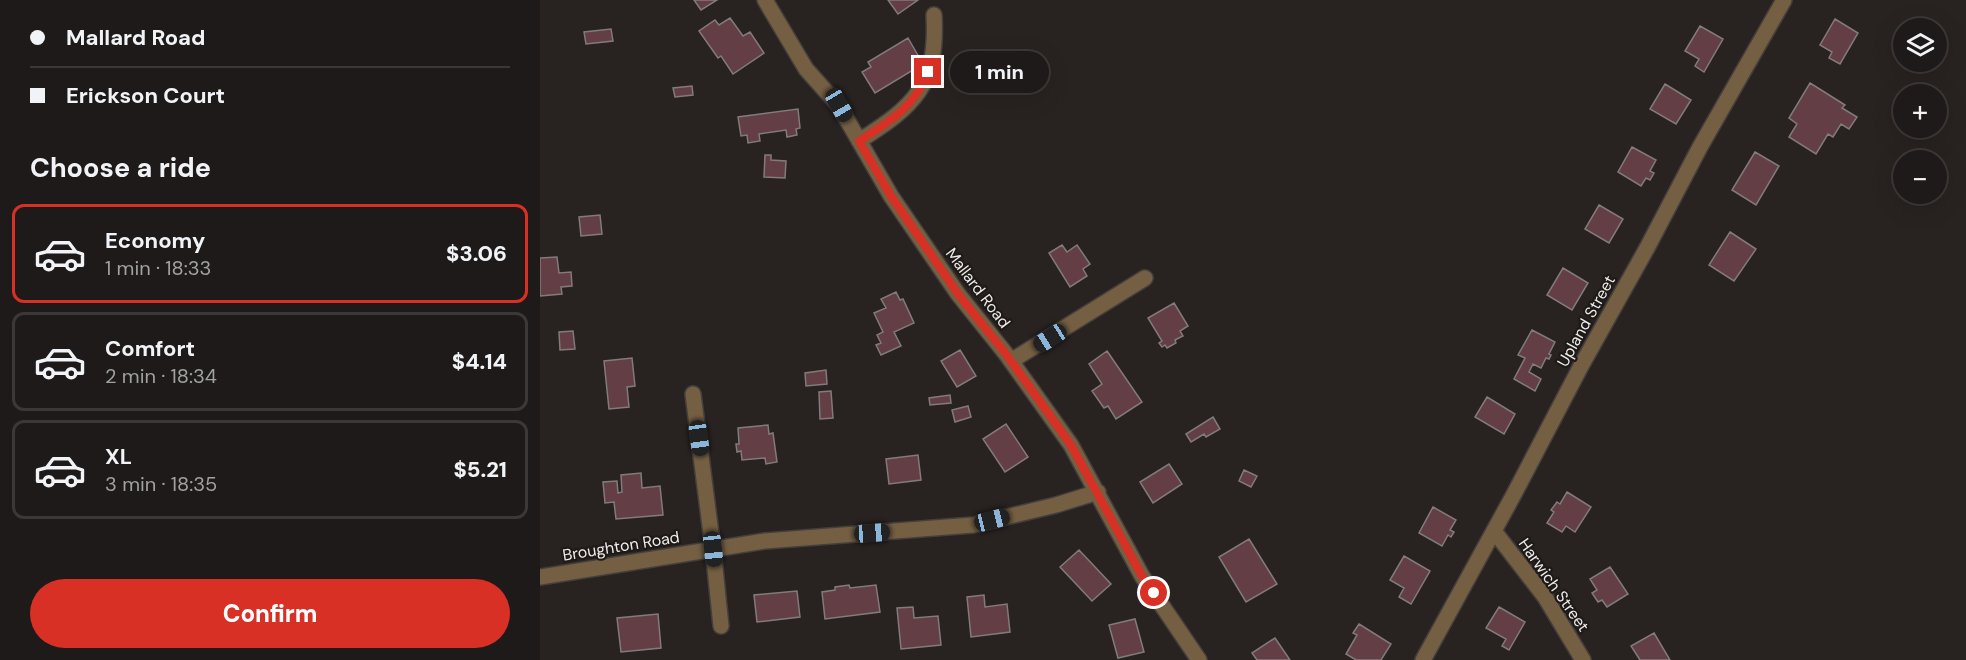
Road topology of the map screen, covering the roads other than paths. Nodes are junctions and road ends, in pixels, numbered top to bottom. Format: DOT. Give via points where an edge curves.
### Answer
graph roads {
  1 [pos="765,0"];
  2 [pos="1784,0"];
  3 [pos="934,15"];
  4 [pos="859,141"];
  5 [pos="1146,278"];
  6 [pos="1011,362"];
  7 [pos="693,394"];
  8 [pos="1098,492"];
  9 [pos="1494,531"];
  10 [pos="713,549"];
  11 [pos="540,577"];
  12 [pos="721,626"];
  13 [pos="1199,660"];
  14 [pos="1423,660"];
  15 [pos="1583,660"];
  1 -- 4 [label="street, Mallard Road" via="806,69 839,105"];
  2 -- 9 [label="street, Upland Street" via="1700,147"];
  3 -- 4 [label="street" via="934,44 920,92 898,115"];
  4 -- 6 [label="street, Mallard Road" via="891,196 958,294"];
  5 -- 6 [label="street"];
  6 -- 8 [label="street, Mallard Road" via="1071,445"];
  7 -- 10 [label="street"];
  8 -- 10 [label="street, Broughton Road" via="973,525"];
  8 -- 13 [label="street, Mallard Road" via="1142,576"];
  9 -- 14 [label="street, Upland Street"];
  9 -- 15 [label="street, Harwich Street" via="1545,597"];
  10 -- 11 [label="street, Broughton Road"];
  10 -- 12 [label="street"];
}
